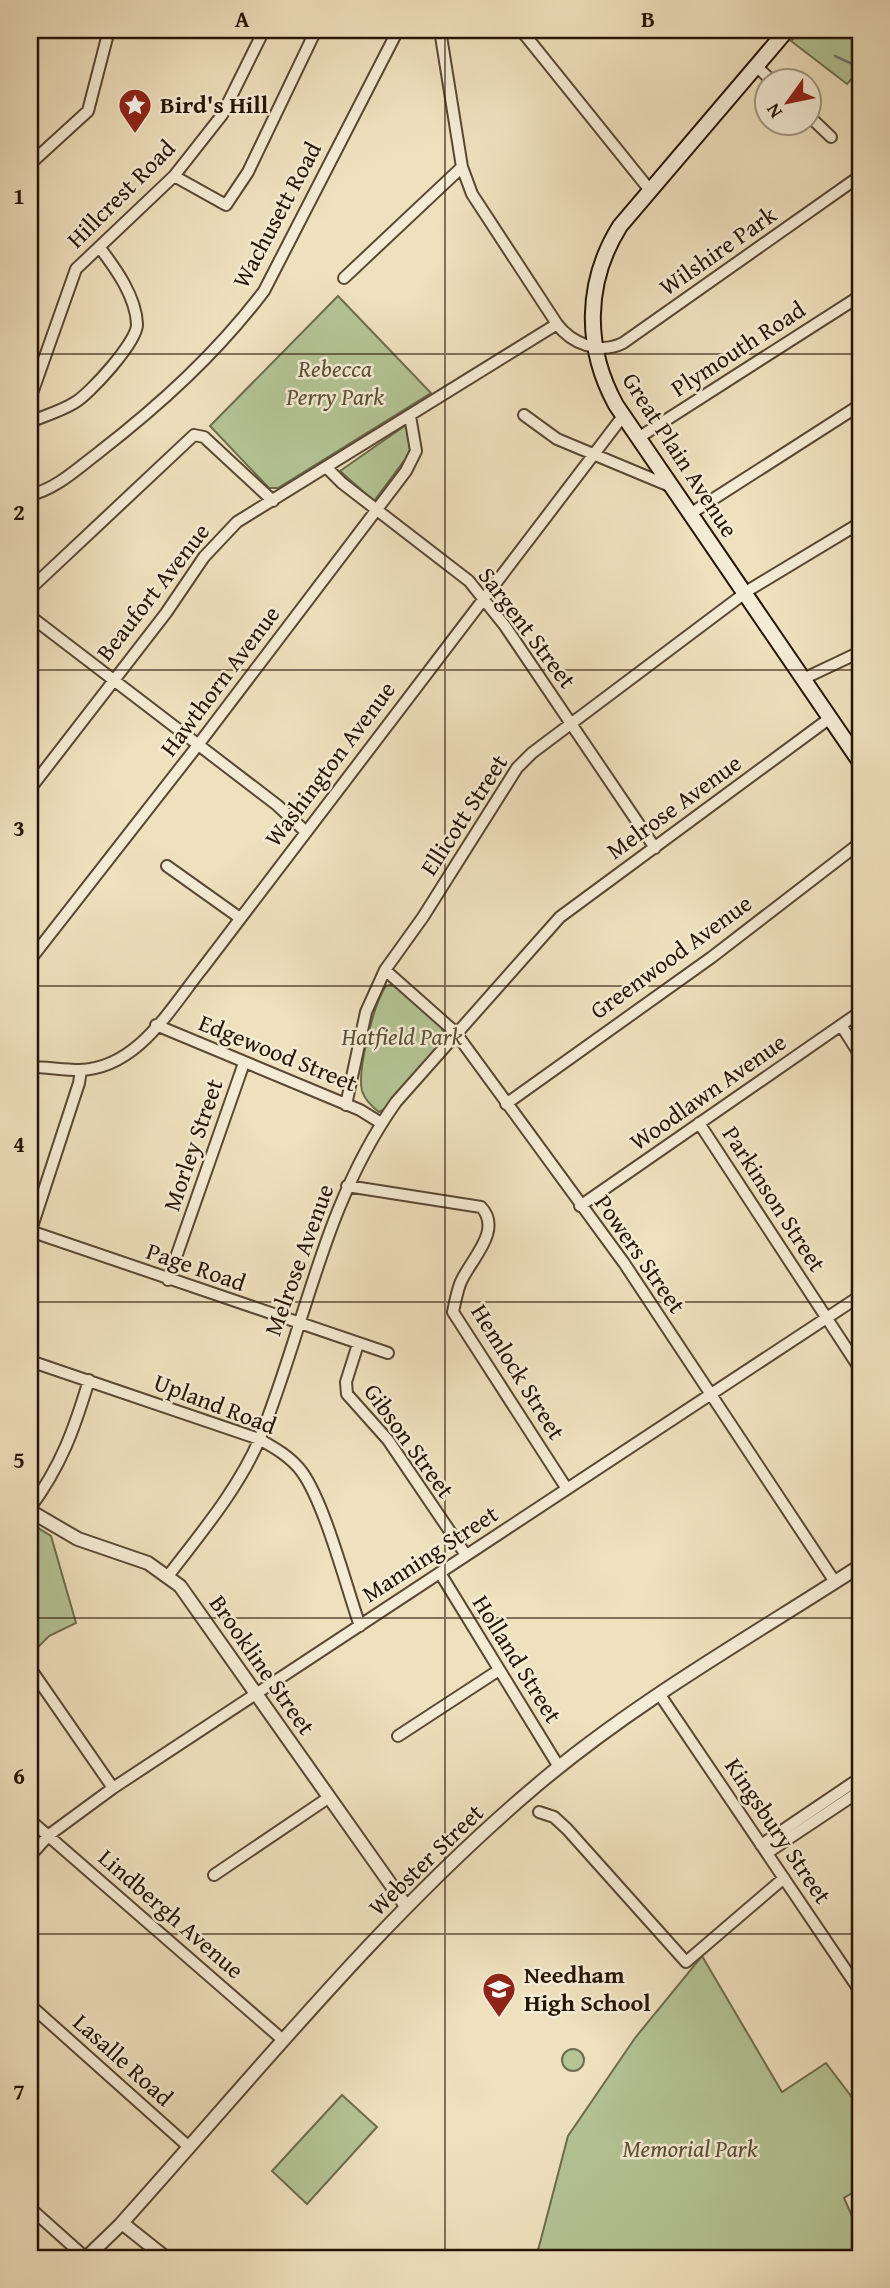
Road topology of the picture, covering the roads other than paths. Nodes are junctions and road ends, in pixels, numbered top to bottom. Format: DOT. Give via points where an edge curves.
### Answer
graph roads {
  1 [pos="109,30"];
  2 [pos="264,30"];
  3 [pos="316,30"];
  4 [pos="398,30"];
  5 [pos="440,30"];
  6 [pos="787,30"];
  7 [pos="527,32"];
  8 [pos="756,66"];
  9 [pos="754,68"];
  10 [pos="824,130"];
  11 [pos="831,137"];
  12 [pos="30,164"];
  13 [pos="462,167"];
  14 [pos="174,176"];
  15 [pos="860,176"];
  16 [pos="649,189"];
  17 [pos="100,248"];
  18 [pos="344,278"];
  19 [pos="860,296"];
  20 [pos="557,324"];
  21 [pos="594,346"];
  22 [pos="30,399"];
  23 [pos="860,405"];
  24 [pos="524,415"];
  25 [pos="410,416"];
  26 [pos="622,416"];
  27 [pos="30,422"];
  28 [pos="638,438"];
  29 [pos="595,454"];
  30 [pos="327,468"];
  31 [pos="671,487"];
  32 [pos="30,495"];
  33 [pos="273,501"];
  34 [pos="376,510"];
  35 [pos="690,514"];
  36 [pos="860,523"];
  37 [pos="30,589"];
  38 [pos="744,593"];
  39 [pos="482,597"];
  40 [pos="30,616"];
  41 [pos="860,652"];
  42 [pos="113,679"];
  43 [pos="803,679"];
  44 [pos="830,718"];
  45 [pos="571,723"];
  46 [pos="198,746"];
  47 [pos="860,762"];
  48 [pos="30,789"];
  49 [pos="305,831"];
  50 [pos="860,843"];
  51 [pos="655,848"];
  52 [pos="167,866"];
  53 [pos="240,918"];
  54 [pos="30,960"];
  55 [pos="385,971"];
  56 [pos="860,1012"];
  57 [pos="156,1025"];
  58 [pos="841,1025"];
  59 [pos="455,1032"];
  60 [pos="860,1055"];
  61 [pos="244,1063"];
  62 [pos="30,1067"];
  63 [pos="81,1070"];
  64 [pos="506,1104"];
  65 [pos="346,1105"];
  66 [pos="381,1123"];
  67 [pos="699,1123"];
  68 [pos="347,1186"];
  69 [pos="580,1206"];
  70 [pos="30,1232"];
  71 [pos="169,1280"];
  72 [pos="860,1296"];
  73 [pos="827,1318"];
  74 [pos="298,1324"];
  75 [pos="358,1344"];
  76 [pos="388,1353"];
  77 [pos="30,1360"];
  78 [pos="860,1369"];
  79 [pos="89,1380"];
  80 [pos="710,1395"];
  81 [pos="259,1439"];
  82 [pos="567,1489"];
  83 [pos="30,1510"];
  84 [pos="466,1555"];
  85 [pos="860,1566"];
  86 [pos="440,1573"];
  87 [pos="169,1576"];
  88 [pos="835,1582"];
  89 [pos="359,1626"];
  90 [pos="30,1668"];
  91 [pos="499,1670"];
  92 [pos="257,1693"];
  93 [pos="660,1695"];
  94 [pos="398,1736"];
  95 [pos="559,1766"];
  96 [pos="860,1778"];
  97 [pos="113,1788"];
  98 [pos="860,1791"];
  99 [pos="328,1798"];
  100 [pos="539,1812"];
  101 [pos="30,1821"];
  102 [pos="49,1835"];
  103 [pos="764,1849"];
  104 [pos="30,1856"];
  105 [pos="214,1875"];
  106 [pos="784,1878"];
  107 [pos="406,1906"];
  108 [pos="860,1991"];
  109 [pos="30,2004"];
  110 [pos="283,2040"];
  111 [pos="189,2147"];
  112 [pos="30,2208"];
  113 [pos="122,2223"];
  114 [pos="86,2258"];
  115 [pos="166,2258"];
  1 -- 12 [label="street" via="88,111"];
  2 -- 14 [label="street, Hillcrest Road" via="222,115"];
  3 -- 14 [label="street" via="248,173 226,205"];
  4 -- 32 [label="street, Wachusett Road" via="264,291 243,320 192,375 140,420 69,475"];
  5 -- 13 [label="street"];
  6 -- 8 [label="main road, Great Plain Avenue"];
  7 -- 16 [label="street"];
  9 -- 16 [label="main road, Great Plain Avenue"];
  10 -- 11 [label="street"];
  13 -- 18 [label="street"];
  13 -- 20 [label="street" via="472,194"];
  14 -- 17 [label="street, Hillcrest Road"];
  15 -- 21 [label="street, Wilshire Park" via="623,343"];
  16 -- 21 [label="main road, Great Plain Avenue" via="620,226 599,268 592,313"];
  17 -- 22 [label="street, Hillcrest Road" via="76,269"];
  17 -- 27 [label="street" via="134,305 137,330 123,353 76,402"];
  19 -- 28 [label="street, Plymouth Road"];
  20 -- 21 [label="street" via="573,341"];
  20 -- 25 [label="street, Beaufort Avenue"];
  21 -- 26 [label="main road, Great Plain Avenue" via="602,376"];
  23 -- 35 [label="street"];
  24 -- 29 [label="street" via="557,439"];
  25 -- 30 [label="street, Beaufort Avenue"];
  25 -- 34 [label="street, Hawthorn Avenue" via="416,439 413,460"];
  26 -- 28 [label="main road, Great Plain Avenue"];
  26 -- 29 [label="street, Washington Avenue"];
  28 -- 31 [label="main road, Great Plain Avenue"];
  29 -- 31 [label="street"];
  29 -- 39 [label="street, Washington Avenue"];
  30 -- 33 [label="street, Beaufort Avenue"];
  30 -- 34 [label="street, Sargent Street"];
  31 -- 35 [label="main road, Great Plain Avenue"];
  33 -- 37 [label="street" via="204,437 194,435"];
  33 -- 42 [label="street, Beaufort Avenue" via="223,534"];
  34 -- 39 [label="street, Sargent Street" via="470,581"];
  34 -- 46 [label="street, Hawthorn Avenue"];
  35 -- 38 [label="main road, Great Plain Avenue"];
  36 -- 38 [label="street, Ellicott Street"];
  38 -- 43 [label="main road, Great Plain Avenue"];
  38 -- 45 [label="street, Ellicott Street"];
  39 -- 45 [label="street, Sargent Street"];
  39 -- 49 [label="street, Washington Avenue"];
  40 -- 42 [label="street"];
  41 -- 43 [label="street"];
  42 -- 46 [label="street"];
  42 -- 48 [label="street, Beaufort Avenue"];
  43 -- 44 [label="main road, Great Plain Avenue"];
  44 -- 47 [label="main road, Great Plain Avenue"];
  44 -- 51 [label="street, Melrose Avenue"];
  45 -- 51 [label="street, Sargent Street"];
  45 -- 55 [label="street, Ellicott Street" via="517,768"];
  46 -- 49 [label="street"];
  46 -- 54 [label="street, Hawthorn Avenue"];
  49 -- 53 [label="street, Washington Avenue"];
  50 -- 64 [label="street, Greenwood Avenue" via="712,957"];
  51 -- 59 [label="street, Melrose Avenue" via="545,932"];
  52 -- 53 [label="street"];
  53 -- 57 [label="street, Washington Avenue"];
  55 -- 59 [label="street, Powers Street"];
  55 -- 65 [label="street, Ellicott Street" via="366,1012"];
  56 -- 58 [label="street, Woodlawn Avenue"];
  57 -- 61 [label="street, Edgewood Street"];
  57 -- 63 [label="street, Washington Avenue" via="138,1047 113,1063"];
  58 -- 60 [label="street"];
  58 -- 67 [label="street, Woodlawn Avenue"];
  59 -- 64 [label="street, Powers Street"];
  59 -- 66 [label="street, Melrose Avenue"];
  61 -- 65 [label="street, Edgewood Street"];
  61 -- 71 [label="street, Morley Street"];
  62 -- 63 [label="street, Washington Avenue"];
  63 -- 70 [label="street"];
  64 -- 69 [label="street, Powers Street"];
  65 -- 66 [label="street, Edgewood Street"];
  66 -- 68 [label="street, Melrose Avenue"];
  67 -- 69 [label="street, Woodlawn Avenue"];
  67 -- 73 [label="street, Parkinson Street"];
  68 -- 74 [label="street, Melrose Avenue"];
  68 -- 82 [label="street, Hemlock Street" via="481,1207 487,1213 481,1251 460,1281 453,1311"];
  69 -- 80 [label="street, Powers Street" via="624,1263"];
  70 -- 71 [label="street, Page Road"];
  71 -- 74 [label="street, Page Road"];
  72 -- 73 [label="street, Manning Street"];
  73 -- 78 [label="street, Parkinson Street"];
  73 -- 80 [label="street, Manning Street"];
  74 -- 75 [label="street, Page Road"];
  74 -- 81 [label="street, Melrose Avenue"];
  75 -- 76 [label="street, Page Road"];
  75 -- 84 [label="street, Gibson Street" via="346,1382 347,1394 388,1440"];
  77 -- 79 [label="street, Upland Road"];
  79 -- 81 [label="street, Upland Road"];
  79 -- 83 [label="street" via="72,1438"];
  80 -- 82 [label="street, Manning Street"];
  80 -- 88 [label="street, Powers Street"];
  81 -- 87 [label="street, Melrose Avenue" via="233,1487"];
  81 -- 89 [label="street, Upland Road" via="302,1472"];
  82 -- 84 [label="street, Manning Street"];
  83 -- 87 [label="street, Brookline Street" via="78,1539 137,1558"];
  84 -- 86 [label="street, Manning Street"];
  85 -- 88 [label="street, Webster Street"];
  86 -- 89 [label="street, Manning Street"];
  86 -- 91 [label="street, Holland Street"];
  87 -- 92 [label="street, Brookline Street" via="198,1608"];
  88 -- 93 [label="street, Webster Street"];
  89 -- 92 [label="street, Manning Street"];
  90 -- 97 [label="street"];
  91 -- 94 [label="street"];
  91 -- 95 [label="street, Holland Street"];
  92 -- 97 [label="street, Manning Street"];
  92 -- 99 [label="street, Brookline Street"];
  93 -- 95 [label="street, Webster Street"];
  93 -- 103 [label="street, Kingsbury Street"];
  95 -- 107 [label="street, Webster Street"];
  96 -- 103 [label="street"];
  97 -- 102 [label="street, Manning Street"];
  98 -- 103 [label="street"];
  99 -- 105 [label="street"];
  99 -- 107 [label="street, Brookline Street"];
  100 -- 106 [label="street" via="554,1817 567,1829 686,1962"];
  101 -- 102 [label="street, Lindbergh Avenue"];
  102 -- 104 [label="street, Manning Street"];
  102 -- 110 [label="street, Lindbergh Avenue"];
  103 -- 106 [label="street, Kingsbury Street"];
  106 -- 108 [label="street, Kingsbury Street"];
  107 -- 110 [label="street, Webster Street"];
  109 -- 111 [label="street, Lasalle Road"];
  110 -- 111 [label="street, Webster Street"];
  111 -- 113 [label="street, Webster Street"];
  112 -- 114 [label="street"];
  113 -- 114 [label="street, Webster Street"];
  113 -- 115 [label="street"];
}
